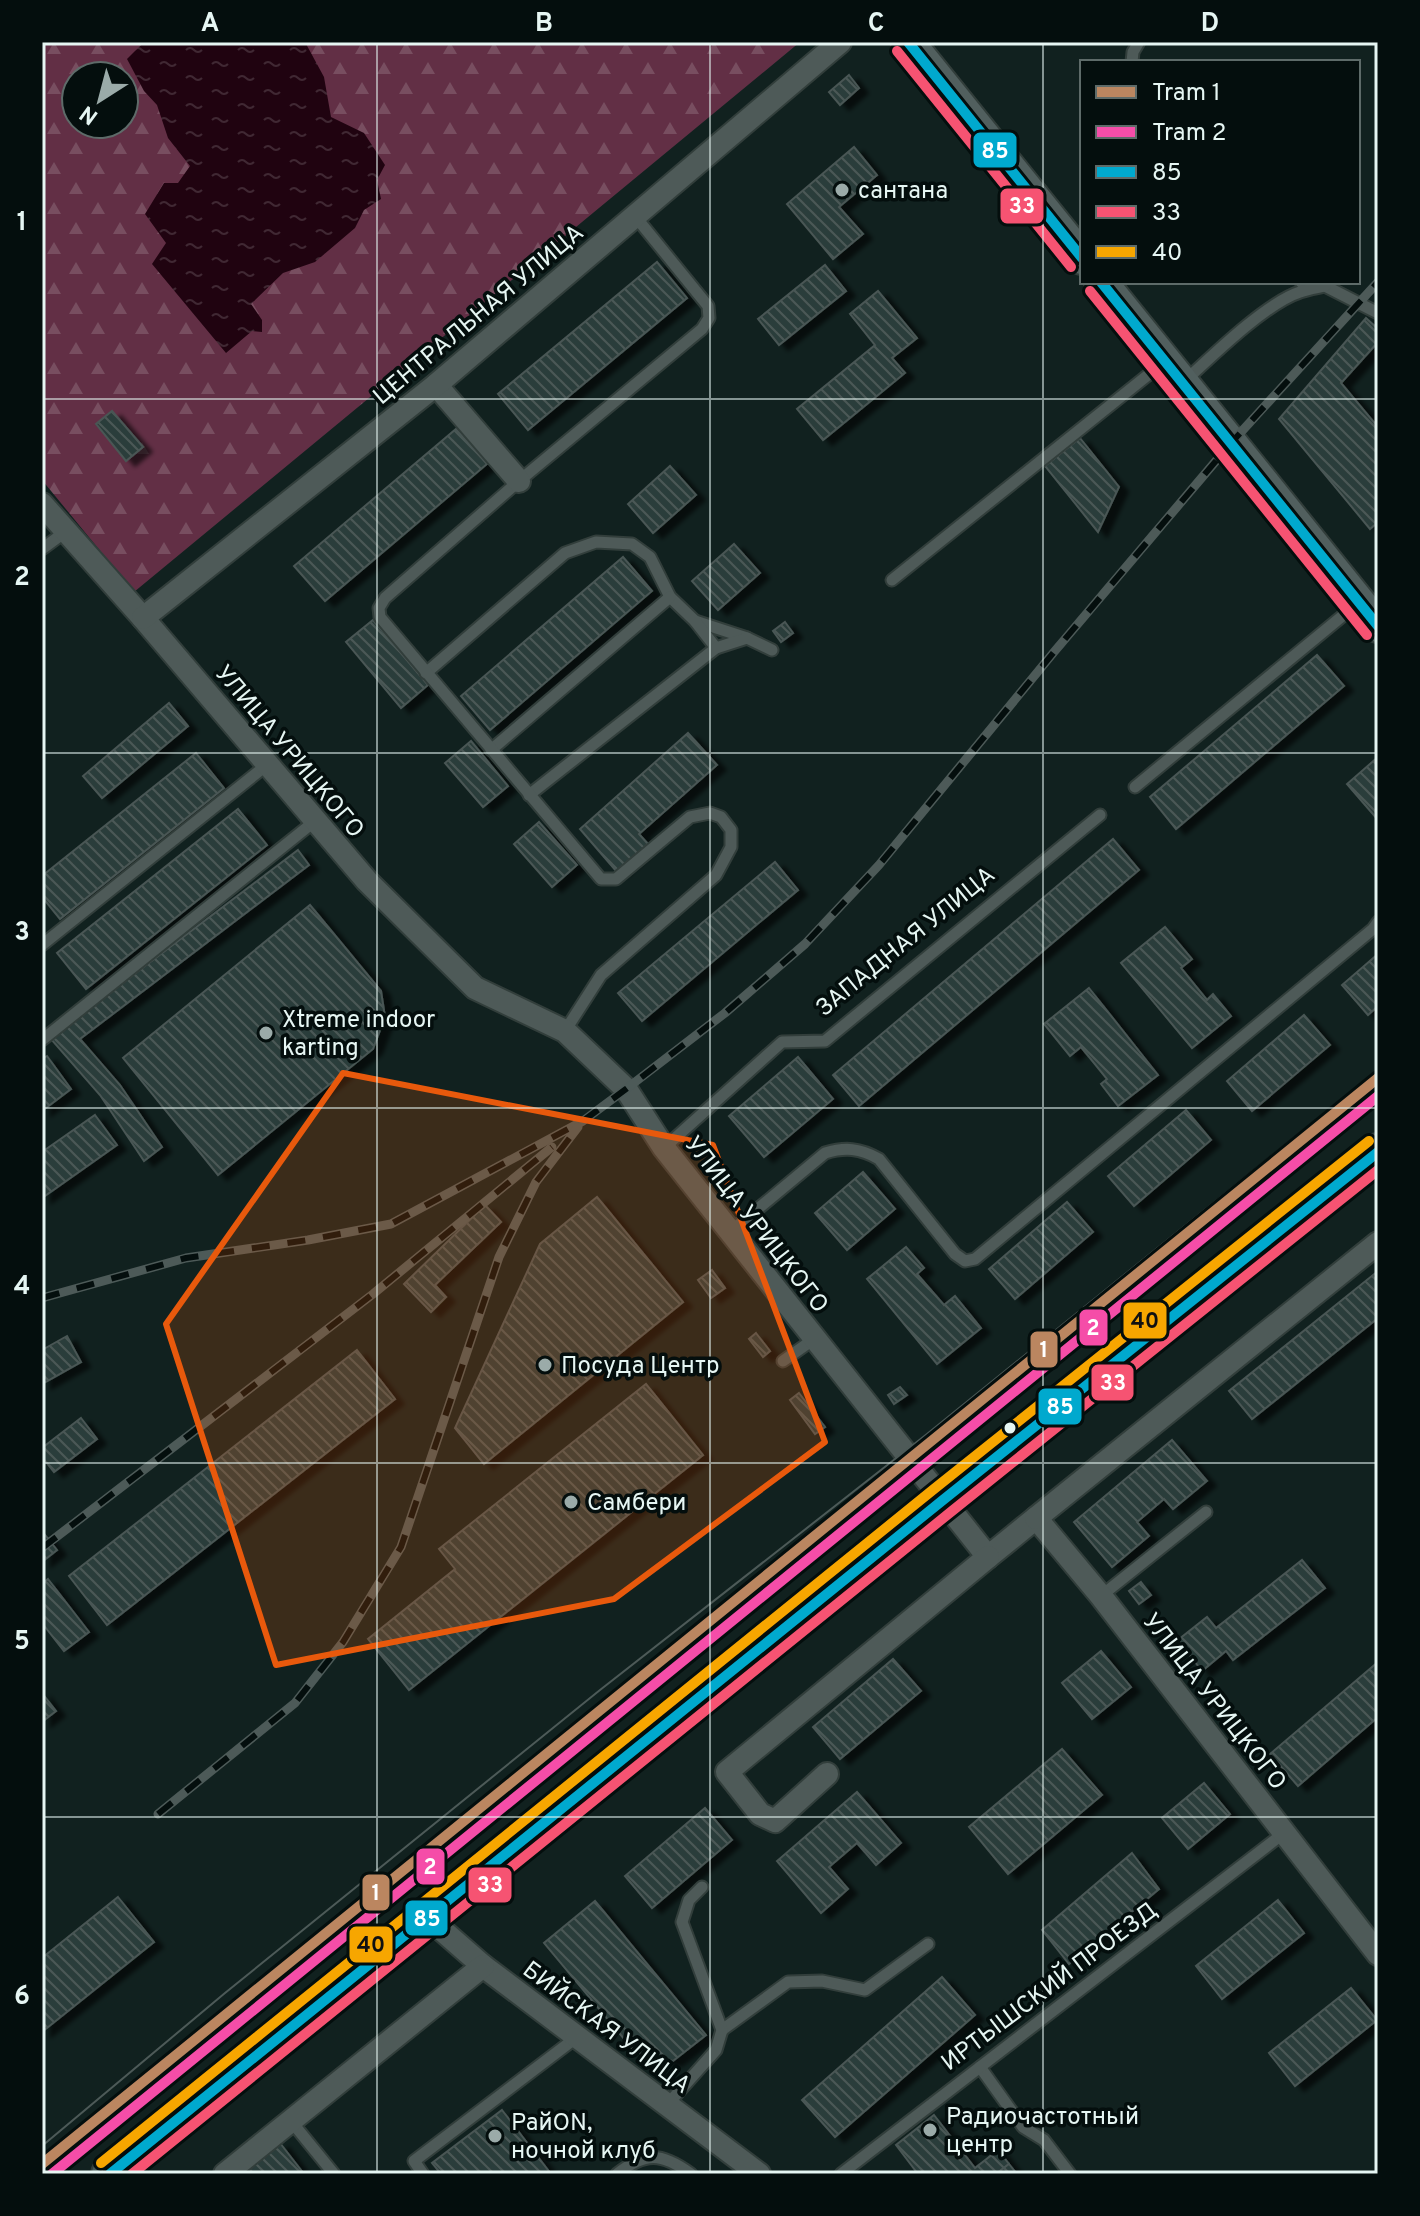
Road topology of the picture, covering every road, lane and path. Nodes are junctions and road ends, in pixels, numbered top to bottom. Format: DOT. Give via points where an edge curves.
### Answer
graph roads {
  1 [pos="840,42"];
  2 [pos="908,42"];
  3 [pos="635,216"];
  4 [pos="1080,256"];
  5 [pos="1103,284"];
  6 [pos="1313,284"];
  7 [pos="1325,286"];
  8 [pos="1378,313"];
  9 [pos="1174,372"];
  10 [pos="436,385"];
  11 [pos="519,481"];
  12 [pos="42,504"];
  13 [pos="65,532"];
  14 [pos="42,549"];
  15 [pos="892,580"];
  16 [pos="670,597"];
  17 [pos="1368,614"];
  18 [pos="143,618"];
  19 [pos="695,621"];
  20 [pos="747,638"];
  21 [pos="716,648"];
  22 [pos="772,650"];
  23 [pos="426,673"];
  24 [pos="491,750"];
  25 [pos="268,764"];
  26 [pos="1135,787"];
  27 [pos="529,795"];
  28 [pos="1100,815"];
  29 [pos="315,821"];
  30 [pos="1378,922"];
  31 [pos="42,945"];
  32 [pos="565,1031"];
  33 [pos="42,1040"];
  34 [pos="664,1148"];
  35 [pos="1378,1152"];
  36 [pos="730,1232"];
  37 [pos="1378,1243"];
  38 [pos="814,1339"];
  39 [pos="783,1361"];
  40 [pos="943,1500"];
  41 [pos="1206,1512"];
  42 [pos="1036,1518"];
  43 [pos="988,1557"];
  44 [pos="1101,1596"];
  45 [pos="827,1774"];
  46 [pos="1284,1833"];
  47 [pos="702,1887"];
  48 [pos="427,1917"];
  49 [pos="928,1944"];
  50 [pos="1378,1954"];
  51 [pos="483,1966"];
  52 [pos="722,2030"];
  53 [pos="577,2037"];
  54 [pos="980,2067"];
  55 [pos="667,2105"];
  56 [pos="291,2121"];
  57 [pos="110,2174"];
  58 [pos="225,2174"];
  59 [pos="334,2174"];
  60 [pos="423,2174"];
  61 [pos="617,2174"];
  62 [pos="691,2174"];
  63 [pos="759,2174"];
  64 [pos="841,2174"];
  65 [pos="1070,2174"];
  1 -- 3 [label="street, ЦЕНТРАЛЬНАЯ УЛИЦА"];
  2 -- 4 [label="street"];
  3 -- 10 [label="street, ЦЕНТРАЛЬНАЯ УЛИЦА"];
  3 -- 11 [label="lane" via="708,306 709,318"];
  5 -- 9 [label="street"];
  6 -- 7 [label="lane"];
  7 -- 8 [label="lane"];
  7 -- 9 [label="lane" via="1297,292 1224,345"];
  9 -- 15 [label="lane"];
  9 -- 17 [label="street"];
  10 -- 11 [label="street"];
  10 -- 18 [label="street, ЦЕНТРАЛЬНАЯ УЛИЦА"];
  11 -- 23 [label="lane" via="379,608 380,617"];
  12 -- 13 [label="street, УЛИЦА УРИЦКОГО"];
  13 -- 14 [label="lane"];
  13 -- 18 [label="street, УЛИЦА УРИЦКОГО"];
  16 -- 19 [label="lane"];
  16 -- 23 [label="lane" via="650,557 632,544 596,542 565,553"];
  16 -- 24 [label="lane"];
  17 -- 26 [label="lane"];
  18 -- 25 [label="street, УЛИЦА УРИЦКОГО"];
  19 -- 20 [label="lane"];
  19 -- 21 [label="lane"];
  20 -- 21 [label="lane"];
  20 -- 22 [label="lane"];
  21 -- 27 [label="lane"];
  23 -- 24 [label="lane"];
  24 -- 27 [label="lane"];
  25 -- 29 [label="street, УЛИЦА УРИЦКОГО"];
  25 -- 31 [label="lane"];
  27 -- 32 [label="lane" via="601,879 616,879 690,817 710,813 731,830 731,847 716,875 601,975"];
  28 -- 34 [label="lane, ЗАПАДНАЯ УЛИЦА" via="825,1041 782,1042"];
  29 -- 32 [label="street, УЛИЦА УРИЦКОГО" via="475,988"];
  29 -- 33 [label="lane"];
  30 -- 36 [label="lane" via="975,1259 965,1261 955,1254 879,1159 853,1149 825,1153"];
  32 -- 34 [label="street, УЛИЦА УРИЦКОГО" via="626,1089"];
  34 -- 36 [label="street, УЛИЦА УРИЦКОГО"];
  35 -- 40 [label="main road"];
  36 -- 38 [label="street, УЛИЦА УРИЦКОГО"];
  37 -- 42 [label="street"];
  38 -- 39 [label="lane"];
  38 -- 40 [label="street, УЛИЦА УРИЦКОГО"];
  40 -- 43 [label="street, УЛИЦА УРИЦКОГО"];
  40 -- 48 [label="main road"];
  41 -- 44 [label="lane"];
  42 -- 43 [label="street"];
  42 -- 44 [label="street, УЛИЦА УРИЦКОГО"];
  43 -- 45 [label="street" via="727,1772 760,1814 775,1821"];
  44 -- 46 [label="street, УЛИЦА УРИЦКОГО"];
  46 -- 50 [label="street, УЛИЦА УРИЦКОГО"];
  46 -- 54 [label="lane, ИРТЫШСКИЙ ПРОЕЗД"];
  47 -- 52 [label="lane" via="689,1900 682,1922"];
  48 -- 51 [label="street, БИЙСКАЯ УЛИЦА"];
  48 -- 57 [label="main road"];
  49 -- 52 [label="lane" via="865,1990 822,1981 788,1982"];
  51 -- 53 [label="street, БИЙСКАЯ УЛИЦА"];
  51 -- 56 [label="street"];
  52 -- 55 [label="lane" via="716,2050"];
  53 -- 55 [label="street, БИЙСКАЯ УЛИЦА"];
  53 -- 60 [label="lane" via="414,2161"];
  54 -- 64 [label="lane, ИРТЫШСКИЙ ПРОЕЗД"];
  54 -- 65 [label="lane" via="1023,2127 1044,2140"];
  55 -- 63 [label="street, БИЙСКАЯ УЛИЦА"];
  56 -- 58 [label="street"];
  56 -- 59 [label="lane"];
  61 -- 62 [label="lane" via="643,2157 672,2162"];
}
